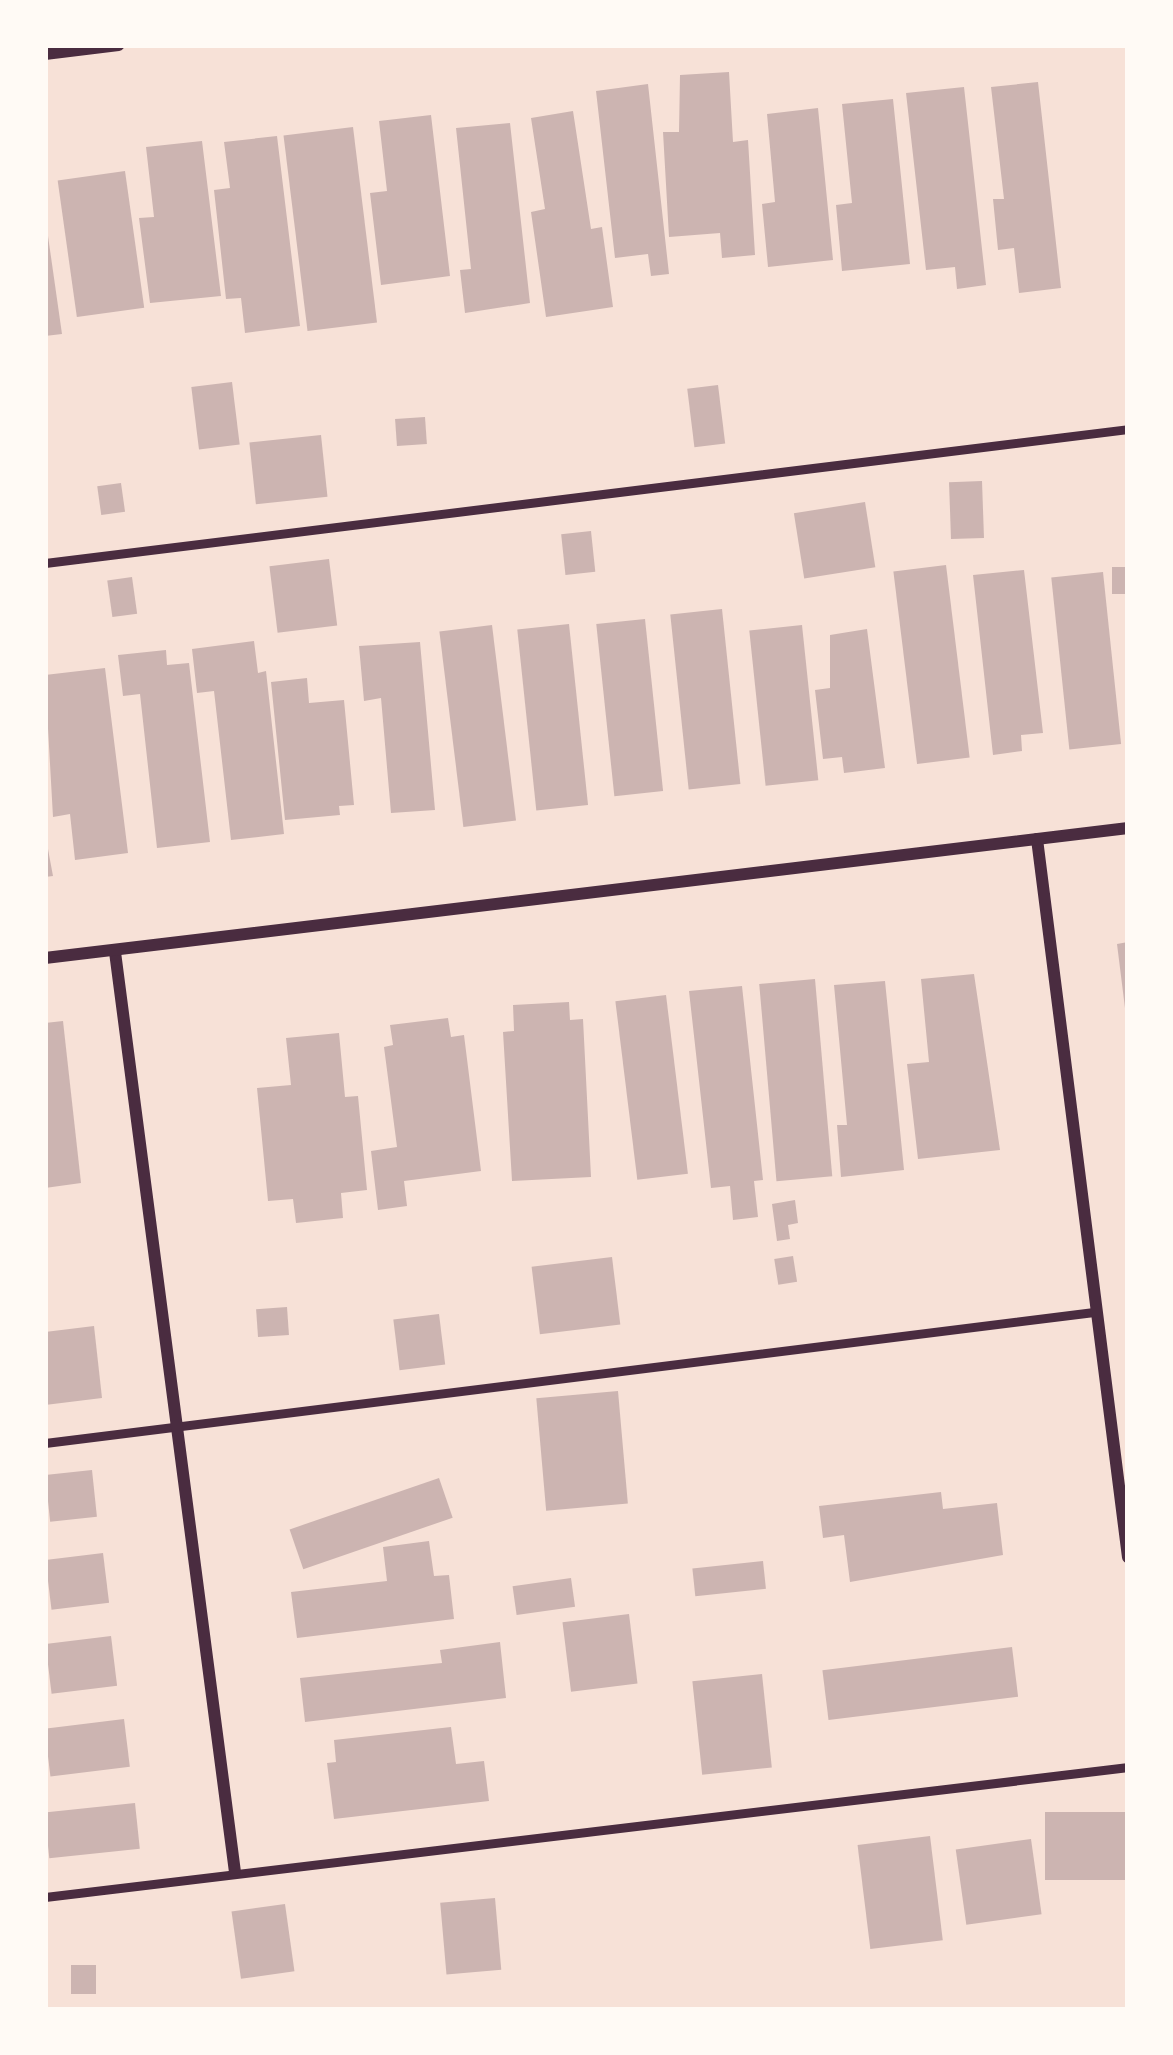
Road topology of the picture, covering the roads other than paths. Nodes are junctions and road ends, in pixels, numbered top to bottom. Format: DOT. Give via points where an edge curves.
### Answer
graph roads {
  1 [pos="118,45"];
  2 [pos="45,54"];
  3 [pos="1128,429"];
  4 [pos="45,562"];
  5 [pos="1128,828"];
  6 [pos="1037,839"];
  7 [pos="115,952"];
  8 [pos="45,958"];
  9 [pos="1094,1312"];
  10 [pos="178,1426"];
  11 [pos="45,1443"];
  12 [pos="1128,1557"];
  13 [pos="1128,1767"];
  14 [pos="235,1873"];
  15 [pos="45,1897"];
  1 -- 2 [label="street"];
  3 -- 4 [label="lane"];
  5 -- 6 [label="street"];
  6 -- 7 [label="street"];
  6 -- 9 [label="street"];
  7 -- 8 [label="street"];
  7 -- 10 [label="street"];
  9 -- 10 [label="lane"];
  9 -- 12 [label="street"];
  10 -- 11 [label="lane"];
  10 -- 14 [label="street"];
  13 -- 14 [label="lane"];
  14 -- 15 [label="lane"];
}
